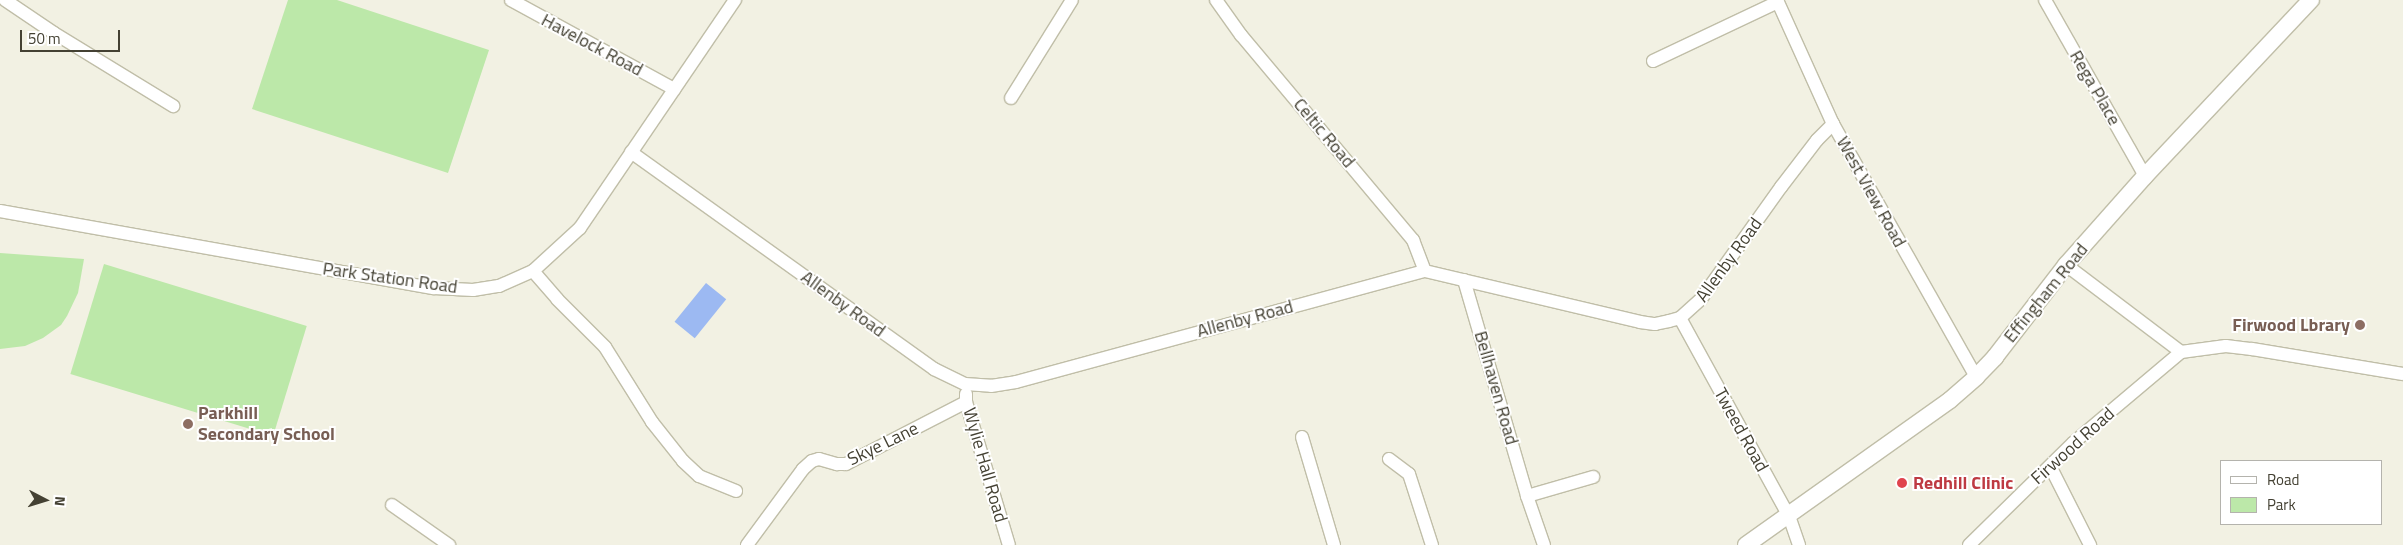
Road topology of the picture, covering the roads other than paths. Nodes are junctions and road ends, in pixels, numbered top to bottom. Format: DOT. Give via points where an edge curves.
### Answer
graph roads {
  1 [pos="5,0"];
  2 [pos="511,0"];
  3 [pos="735,0"];
  4 [pos="1072,0"];
  5 [pos="1216,0"];
  6 [pos="2045,0"];
  7 [pos="1778,1"];
  8 [pos="2305,2"];
  9 [pos="1653,61"];
  10 [pos="674,89"];
  11 [pos="1011,98"];
  12 [pos="173,106"];
  13 [pos="1833,124"];
  14 [pos="631,152"];
  15 [pos="2145,176"];
  16 [pos="0,211"];
  17 [pos="2066,265"];
  18 [pos="533,271"];
  19 [pos="1425,271"];
  20 [pos="1464,280"];
  21 [pos="1680,318"];
  22 [pos="2181,352"];
  23 [pos="2403,374"];
  24 [pos="1976,377"];
  25 [pos="965,384"];
  26 [pos="966,402"];
  27 [pos="1302,437"];
  28 [pos="1389,459"];
  29 [pos="2050,466"];
  30 [pos="1593,477"];
  31 [pos="736,491"];
  32 [pos="1527,496"];
  33 [pos="392,505"];
  34 [pos="1788,516"];
  35 [pos="449,545"];
  36 [pos="747,545"];
  37 [pos="1009,545"];
  38 [pos="1334,545"];
  39 [pos="1432,545"];
  40 [pos="1544,545"];
  41 [pos="1746,545"];
  42 [pos="1799,545"];
  43 [pos="1969,545"];
  44 [pos="2090,545"];
  1 -- 12 [label="street"];
  2 -- 10 [label="street, Havelock Road"];
  3 -- 10 [label="street, Park Station Road"];
  4 -- 11 [label="street"];
  5 -- 19 [label="street, Celtic Road" via="1240,35 1413,240"];
  6 -- 15 [label="street, Rega Place"];
  7 -- 9 [label="street"];
  7 -- 13 [label="street, West View Road"];
  8 -- 15 [label="street, Effingham Road"];
  10 -- 14 [label="street, Park Station Road"];
  13 -- 21 [label="street, Allenby Road" via="1781,187 1701,299"];
  13 -- 24 [label="street, West View Road"];
  14 -- 18 [label="street, Park Station Road" via="580,228"];
  14 -- 25 [label="street, Allenby Road" via="934,369"];
  15 -- 17 [label="street, Effingham Road"];
  16 -- 18 [label="street, Park Station Road" via="434,288 473,290 499,286"];
  17 -- 22 [label="street"];
  17 -- 24 [label="street, Effingham Road"];
  18 -- 31 [label="street" via="605,347 652,422 683,461 699,476"];
  19 -- 20 [label="street, Allenby Road"];
  19 -- 25 [label="street, Allenby Road" via="1004,385"];
  20 -- 21 [label="street, Allenby Road" via="1640,322 1656,324"];
  20 -- 32 [label="street, Bellhaven Road"];
  21 -- 34 [label="street, Tweed Road"];
  22 -- 23 [label="street" via="2226,346"];
  22 -- 29 [label="street, Firwood Road"];
  24 -- 34 [label="street, Effingham Road" via="1950,400"];
  25 -- 26 [label="street, Wylie Hall Road"];
  26 -- 36 [label="street, Skye Lane" via="846,464 819,459 812,461"];
  26 -- 37 [label="street, Wylie Hall Road"];
  27 -- 38 [label="street"];
  28 -- 39 [label="street" via="1410,474"];
  29 -- 43 [label="street, Firwood Road"];
  29 -- 44 [label="street"];
  30 -- 32 [label="street"];
  32 -- 40 [label="street, Bellhaven Road"];
  33 -- 35 [label="street"];
  34 -- 41 [label="street, Effingham Road"];
  34 -- 42 [label="street, Tweed Road"];
}
